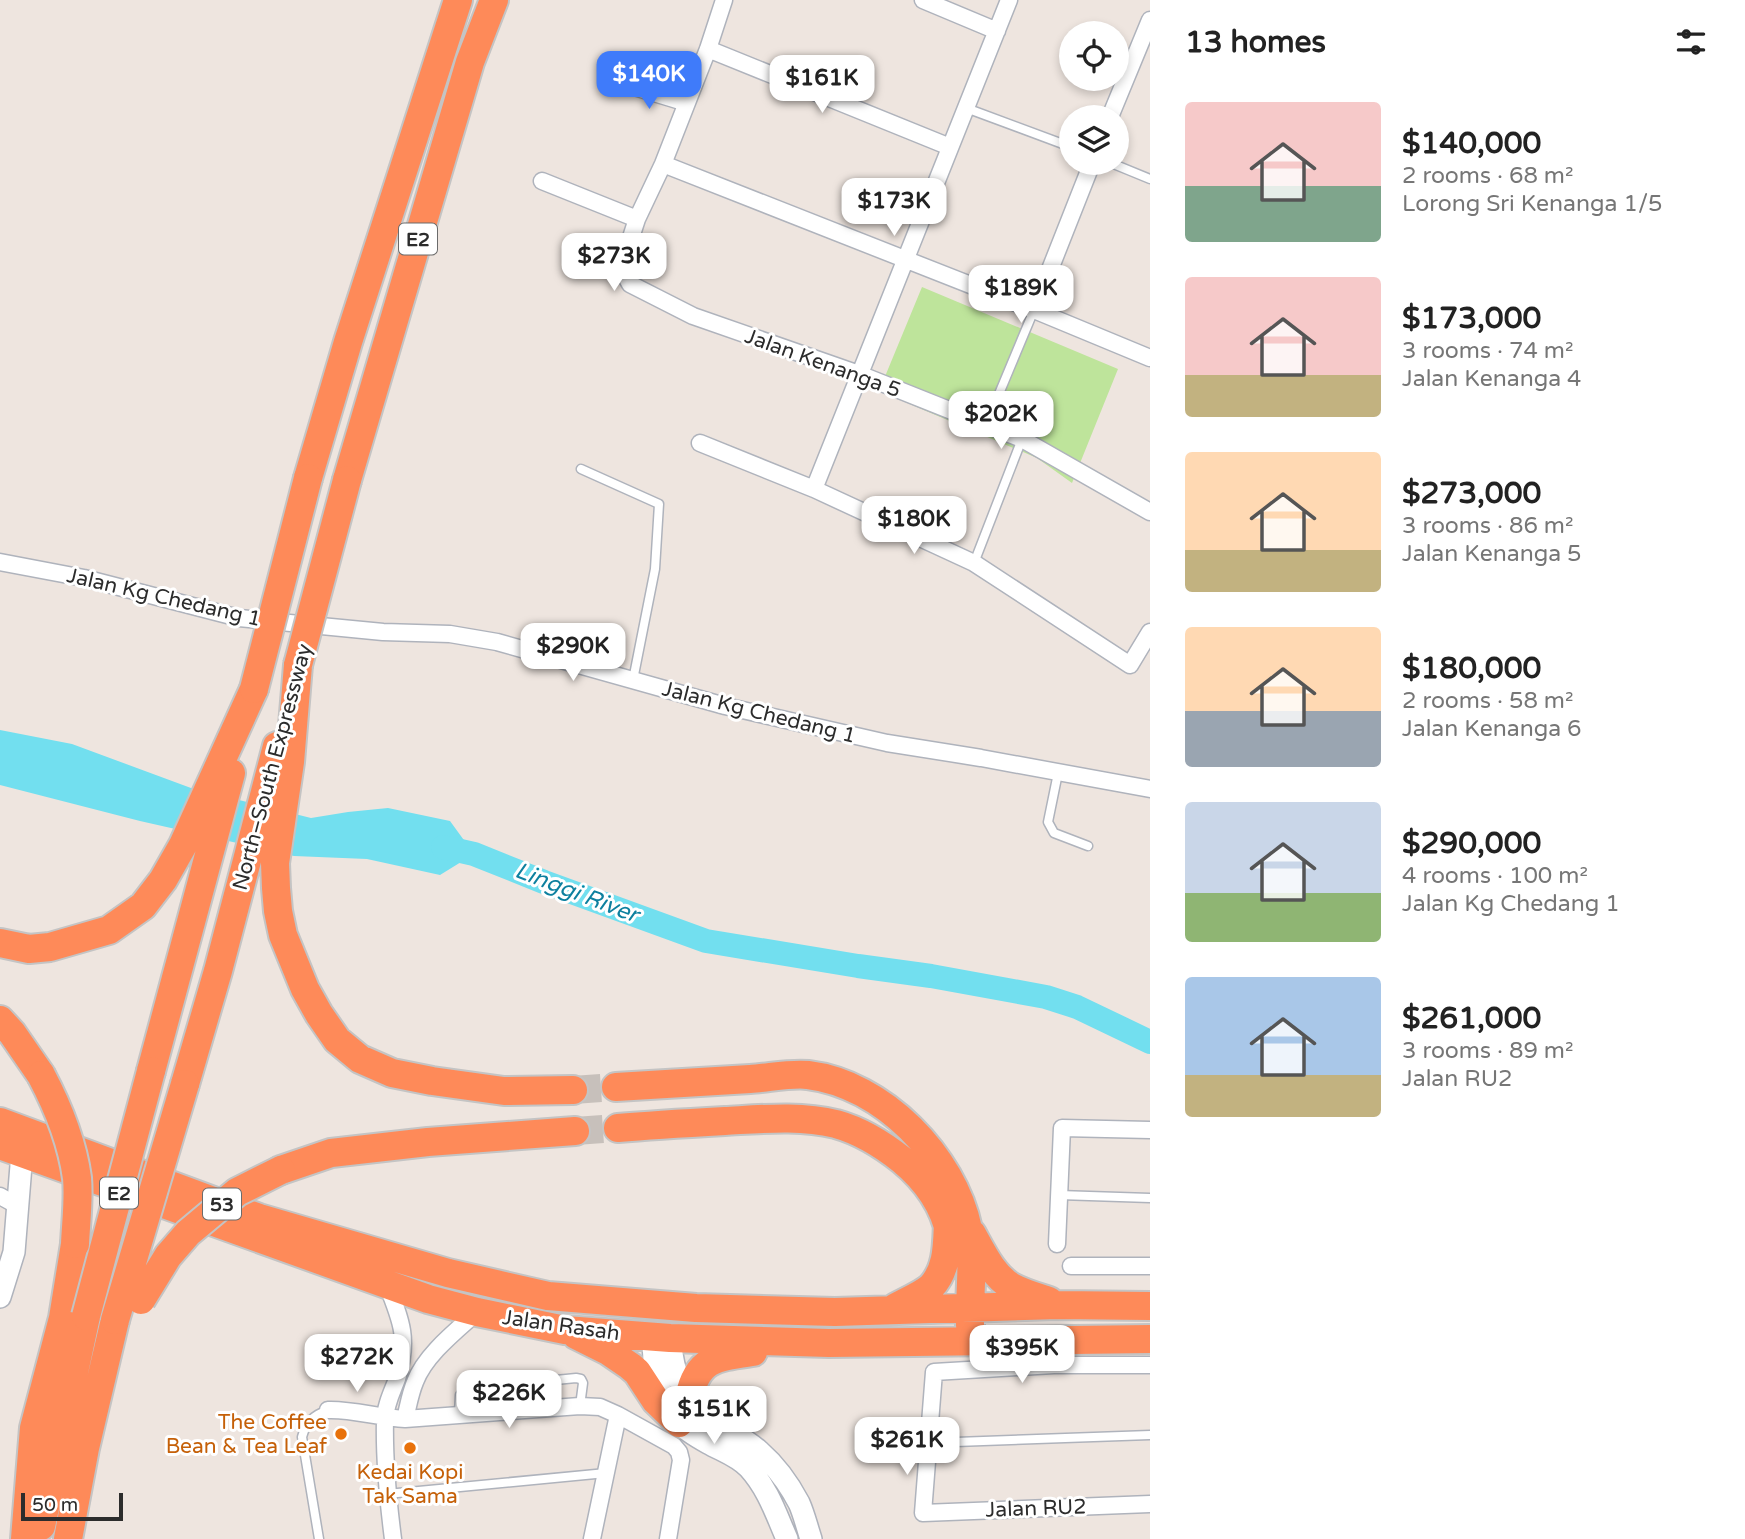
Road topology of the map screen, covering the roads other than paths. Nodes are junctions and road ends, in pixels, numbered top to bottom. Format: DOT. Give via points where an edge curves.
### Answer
graph roads {
  1 [pos="458,0"];
  2 [pos="494,0"];
  3 [pos="724,0"];
  4 [pos="923,0"];
  5 [pos="1009,0"];
  6 [pos="1150,20"];
  7 [pos="997,31"];
  8 [pos="708,49"];
  9 [pos="621,83"];
  10 [pos="687,103"];
  11 [pos="1115,105"];
  12 [pos="965,108"];
  13 [pos="1059,143"];
  14 [pos="950,147"];
  15 [pos="663,164"];
  16 [pos="1129,170"];
  17 [pos="1087,175"];
  18 [pos="1150,179"];
  19 [pos="542,181"];
  20 [pos="636,219"];
  21 [pos="905,260"];
  22 [pos="1034,310"];
  23 [pos="1150,358"];
  24 [pos="859,374"];
  25 [pos="986,425"];
  26 [pos="1022,439"];
  27 [pos="700,443"];
  28 [pos="581,469"];
  29 [pos="814,489"];
  30 [pos="1150,512"];
  31 [pos="0,562"];
  32 [pos="974,563"];
  33 [pos="1150,632"];
  34 [pos="633,680"];
  35 [pos="1058,773"];
  36 [pos="1150,789"];
  37 [pos="196,846"];
  38 [pos="1088,846"];
  39 [pos="262,859"];
  40 [pos="0,943"];
  41 [pos="0,1020"];
  42 [pos="616,1087"];
  43 [pos="573,1090"];
  44 [pos="0,1122"];
  45 [pos="618,1128"];
  46 [pos="1150,1130"];
  47 [pos="575,1131"];
  48 [pos="11,1149"];
  49 [pos="1059,1195"];
  50 [pos="1150,1198"];
  51 [pos="9,1201"];
  52 [pos="958,1225"];
  53 [pos="1057,1244"];
  54 [pos="1071,1266"];
  55 [pos="1150,1266"];
  56 [pos="387,1286"];
  57 [pos="0,1297"];
  58 [pos="1150,1299"];
  59 [pos="630,1304"];
  60 [pos="1058,1305"];
  61 [pos="1113,1306"];
  62 [pos="1150,1306"];
  63 [pos="696,1308"];
  64 [pos="962,1308"];
  65 [pos="890,1310"];
  66 [pos="477,1312"];
  67 [pos="565,1330"];
  68 [pos="662,1333"];
  69 [pos="1150,1339"];
  70 [pos="963,1342"];
  71 [pos="829,1343"];
  72 [pos="1052,1353"];
  73 [pos="1150,1365"];
  74 [pos="580,1406"];
  75 [pos="328,1410"];
  76 [pos="684,1410"];
  77 [pos="459,1415"];
  78 [pos="618,1415"];
  79 [pos="384,1418"];
  80 [pos="405,1419"];
  81 [pos="1150,1435"];
  82 [pos="928,1443"];
  83 [pos="85,1448"];
  84 [pos="606,1473"];
  85 [pos="387,1494"];
  86 [pos="1150,1504"];
  87 [pos="25,1539"];
  88 [pos="38,1539"];
  89 [pos="68,1539"];
  90 [pos="319,1539"];
  91 [pos="393,1539"];
  92 [pos="592,1539"];
  93 [pos="668,1539"];
  94 [pos="787,1539"];
  95 [pos="811,1539"];
  1 -- 37 [label="highway, North–South Expressway / E2, bridge" via="348,342 254,689"];
  2 -- 39 [label="highway, North–South Expressway / E2, bridge" via="470,62 347,480 298,665 290,762"];
  3 -- 8 [label="street, Jalan Kenanga 5"];
  4 -- 7 [label="street"];
  5 -- 7 [label="street"];
  6 -- 11 [label="street"];
  7 -- 12 [label="street"];
  8 -- 10 [label="street, Jalan Kenanga 5"];
  8 -- 14 [label="street"];
  9 -- 10 [label="street"];
  10 -- 15 [label="street, Jalan Kenanga 5"];
  12 -- 13 [label="lane"];
  12 -- 14 [label="street"];
  14 -- 21 [label="street"];
  15 -- 20 [label="street, Jalan Kenanga 5"];
  15 -- 21 [label="street"];
  16 -- 18 [label="lane"];
  17 -- 22 [label="street"];
  19 -- 20 [label="street"];
  20 -- 24 [label="street, Jalan Kenanga 5" via="623,262 630,284 693,316"];
  21 -- 22 [label="street"];
  21 -- 24 [label="street"];
  22 -- 23 [label="street"];
  22 -- 25 [label="lane"];
  24 -- 25 [label="street, Jalan Kenanga 5"];
  24 -- 29 [label="street"];
  25 -- 26 [label="street, Jalan Kenanga 5"];
  26 -- 30 [label="street, Jalan Kenanga 5"];
  26 -- 32 [label="lane"];
  27 -- 29 [label="street"];
  28 -- 34 [label="lane" via="659,504 655,569"];
  29 -- 32 [label="street"];
  31 -- 34 [label="street, Jalan Kg Chedang 1" via="84,578 239,618 450,634 498,642"];
  32 -- 33 [label="street" via="1129,666"];
  34 -- 35 [label="street, Jalan Kg Chedang 1" via="887,743"];
  35 -- 36 [label="street, Jalan Kg Chedang 1"];
  35 -- 38 [label="lane" via="1048,822 1054,833"];
  37 -- 40 [label="highway" via="143,906 109,930 50,947 29,949"];
  37 -- 88 [label="highway, North–South Expressway / E2, bridge" via="179,972 86,1316"];
  39 -- 43 [label="highway" via="283,935 305,989 337,1040 360,1059 392,1073 432,1081 504,1091"];
  39 -- 83 [label="highway, North–South Expressway / E2, bridge" via="185,1084 115,1320"];
  41 -- 87 [label="highway, bridge" via="56,1103 77,1179 75,1244 63,1318 34,1429"];
  42 -- 52 [label="highway" via="807,1075 848,1084 885,1107 922,1139 941,1164 961,1205"];
  44 -- 59 [label="highway, Jalan Rasah / 53" via="259,1218 386,1256 548,1296"];
  45 -- 52 [label="highway" via="782,1118 837,1124 880,1144 913,1169"];
  46 -- 49 [label="street" via="1062,1128"];
  47 -- 83 [label="highway, bridge" via="331,1153 237,1192 188,1233 141,1300"];
  48 -- 51 [label="main road"];
  48 -- 56 [label="highway, Jalan Rasah / 53"];
  49 -- 50 [label="lane"];
  49 -- 53 [label="street"];
  51 -- 57 [label="main road" via="13,1252"];
  52 -- 60 [label="highway" via="1011,1286"];
  52 -- 64 [label="highway"];
  52 -- 65 [label="highway" via="930,1288"];
  54 -- 55 [label="street"];
  56 -- 66 [label="highway, Jalan Rasah / 53"];
  56 -- 79 [label="street" via="404,1337"];
  58 -- 61 [label="highway"];
  59 -- 63 [label="highway, Jalan Rasah / 53"];
  59 -- 68 [label="highway"];
  60 -- 61 [label="highway, Jalan Rasah / 53"];
  60 -- 64 [label="highway, Jalan Rasah / 53"];
  61 -- 62 [label="highway, Jalan Rasah / 53"];
  63 -- 65 [label="highway, Jalan Rasah / 53"];
  63 -- 68 [label="highway"];
  64 -- 65 [label="highway, Jalan Rasah / 53"];
  64 -- 70 [label="highway"];
  66 -- 67 [label="highway, Jalan Rasah / 53"];
  66 -- 80 [label="street" via="425,1364 415,1380"];
  67 -- 68 [label="highway, Jalan Rasah / 53"];
  67 -- 76 [label="highway" via="630,1366 656,1401"];
  68 -- 71 [label="highway, Jalan Rasah / 53"];
  68 -- 76 [label="main road"];
  69 -- 72 [label="highway, Jalan Rasah / 53"];
  70 -- 71 [label="highway, Jalan Rasah / 53"];
  70 -- 72 [label="highway, Jalan Rasah / 53"];
  71 -- 76 [label="highway" via="716,1359 699,1370"];
  72 -- 73 [label="street"];
  72 -- 82 [label="street" via="934,1372"];
  74 -- 77 [label="street"];
  74 -- 77 [label="lane" via="583,1383 576,1378 466,1389 460,1395"];
  74 -- 78 [label="street" via="600,1407"];
  75 -- 79 [label="street"];
  75 -- 90 [label="lane" via="309,1422 302,1437"];
  76 -- 94 [label="main road" via="708,1443 748,1466 768,1493"];
  76 -- 95 [label="main road" via="710,1419 758,1450 799,1504"];
  77 -- 80 [label="street"];
  78 -- 84 [label="street"];
  78 -- 93 [label="street" via="679,1452"];
  79 -- 80 [label="street"];
  79 -- 85 [label="street"];
  81 -- 82 [label="lane"];
  82 -- 86 [label="street, Jalan RU2" via="923,1513"];
  83 -- 89 [label="highway, North–South Expressway / E2"];
  84 -- 85 [label="lane"];
  84 -- 92 [label="street"];
  85 -- 91 [label="street"];
}
